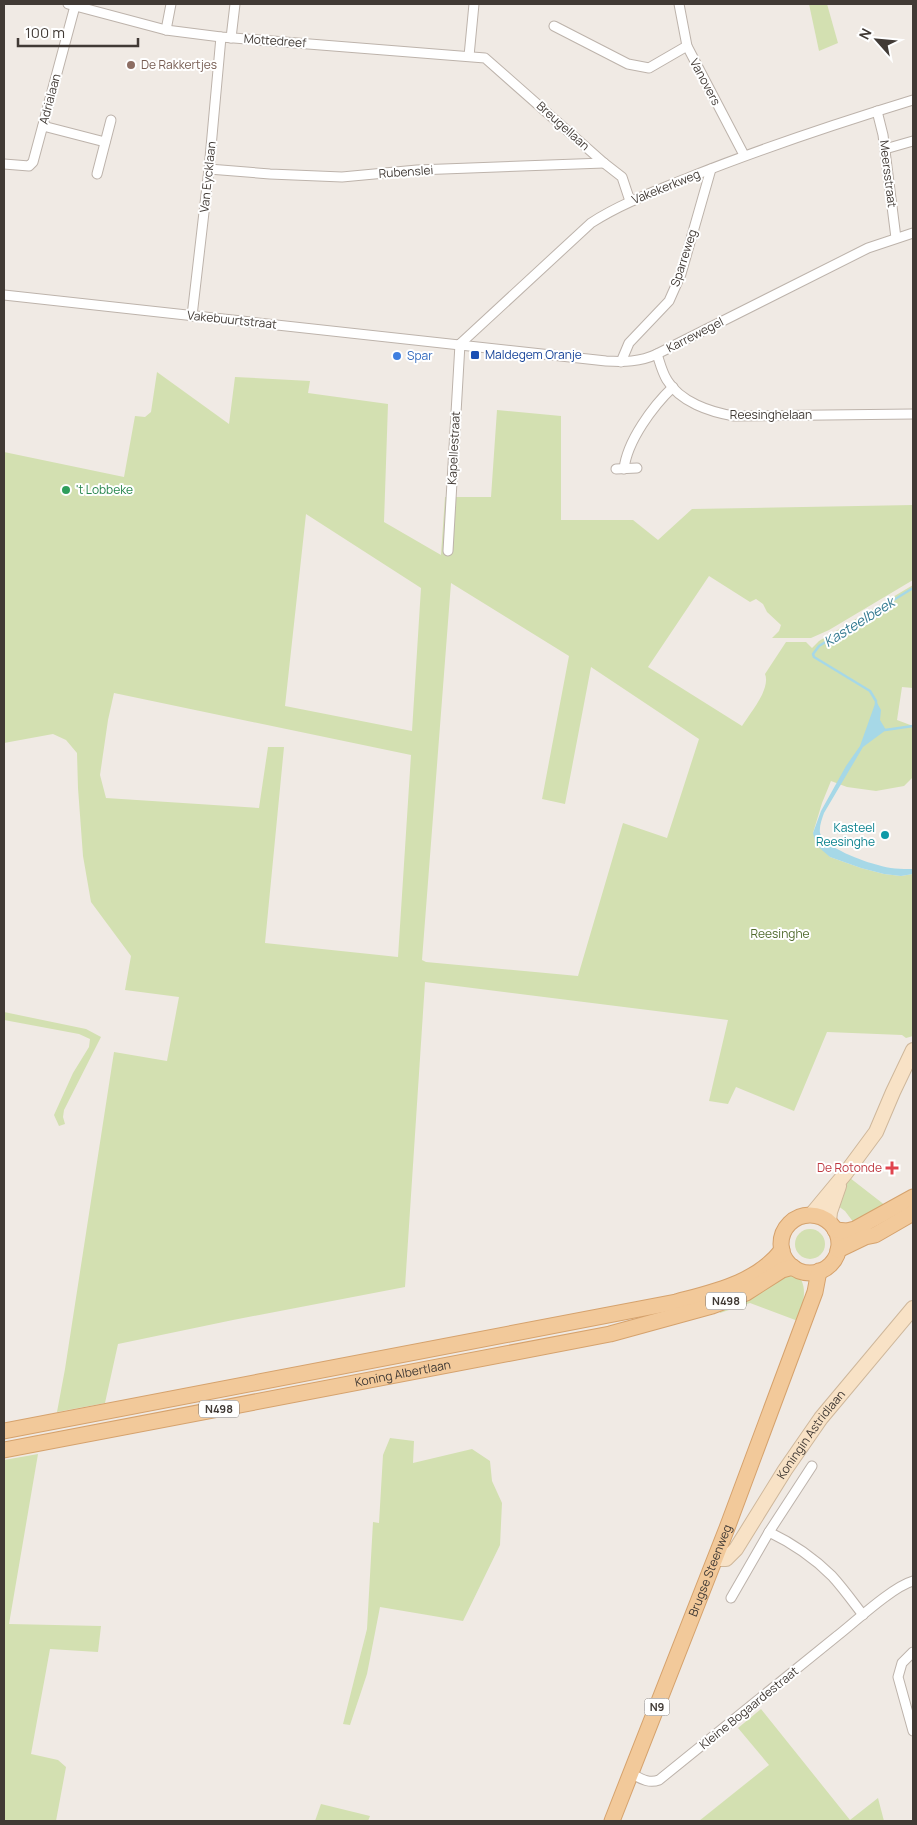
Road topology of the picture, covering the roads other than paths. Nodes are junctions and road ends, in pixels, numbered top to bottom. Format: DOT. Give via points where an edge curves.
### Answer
graph roads {
  1 [pos="171,4"];
  2 [pos="235,4"];
  3 [pos="474,4"];
  4 [pos="679,4"];
  5 [pos="72,5"];
  6 [pos="554,26"];
  7 [pos="166,30"];
  8 [pos="221,37"];
  9 [pos="231,38"];
  10 [pos="687,46"];
  11 [pos="469,56"];
  12 [pos="485,58"];
  13 [pos="913,100"];
  14 [pos="877,111"];
  15 [pos="111,120"];
  16 [pos="43,126"];
  17 [pos="913,141"];
  18 [pos="105,142"];
  19 [pos="885,149"];
  20 [pos="744,155"];
  21 [pos="604,163"];
  22 [pos="4,164"];
  23 [pos="711,168"];
  24 [pos="209,169"];
  25 [pos="97,174"];
  26 [pos="630,201"];
  27 [pos="913,233"];
  28 [pos="896,238"];
  29 [pos="4,296"];
  30 [pos="192,316"];
  31 [pos="460,344"];
  32 [pos="657,354"];
  33 [pos="621,362"];
  34 [pos="673,387"];
  35 [pos="913,414"];
  36 [pos="637,468"];
  37 [pos="448,551"];
  38 [pos="913,1050"];
  39 [pos="845,1174"];
  40 [pos="913,1197"];
  41 [pos="913,1213"];
  42 [pos="811,1215"];
  43 [pos="832,1226"];
  44 [pos="782,1250"];
  45 [pos="838,1250"];
  46 [pos="798,1270"];
  47 [pos="819,1271"];
  48 [pos="913,1308"];
  49 [pos="805,1318"];
  50 [pos="4,1431"];
  51 [pos="4,1450"];
  52 [pos="812,1466"];
  53 [pos="769,1532"];
  54 [pos="715,1559"];
  55 [pos="913,1581"];
  56 [pos="732,1598"];
  57 [pos="863,1616"];
  58 [pos="913,1652"];
  59 [pos="913,1731"];
  60 [pos="630,1773"];
  61 [pos="612,1821"];
  1 -- 7 [label="street"];
  2 -- 9 [label="street"];
  3 -- 11 [label="street"];
  4 -- 10 [label="street, Vanovers"];
  5 -- 7 [label="street, Mottedreef"];
  5 -- 16 [label="street, Adrialaan"];
  6 -- 10 [label="street" via="628,64 649,68"];
  7 -- 8 [label="street, Mottedreef"];
  8 -- 9 [label="street, Mottedreef"];
  8 -- 24 [label="street, Van Eycklaan"];
  9 -- 11 [label="street, Mottedreef"];
  10 -- 20 [label="street, Vanovers"];
  11 -- 12 [label="street, Mottedreef"];
  12 -- 21 [label="street, Breugellaan"];
  13 -- 14 [label="street, Vakekerkweg"];
  14 -- 19 [label="street, Meersstraat"];
  14 -- 20 [label="street, Vakekerkweg"];
  15 -- 18 [label="street"];
  16 -- 18 [label="street"];
  16 -- 22 [label="street, Adrialaan" via="29,166"];
  17 -- 19 [label="street"];
  18 -- 25 [label="street"];
  19 -- 28 [label="street, Meersstraat"];
  20 -- 23 [label="street, Vakekerkweg"];
  21 -- 24 [label="street, Rubenslei" via="417,170 342,177"];
  21 -- 26 [label="street, Breugellaan" via="622,177"];
  23 -- 26 [label="street, Vakekerkweg"];
  23 -- 33 [label="street, Sparreweg" via="681,274 668,301 629,343"];
  24 -- 30 [label="street, Van Eycklaan"];
  26 -- 31 [label="street, Vakekerkweg" via="591,223"];
  27 -- 28 [label="street, Karrewegel"];
  28 -- 32 [label="street, Karrewegel" via="852,255"];
  29 -- 30 [label="street, Vakebuurtstraat"];
  30 -- 31 [label="street, Vakebuurtstraat"];
  31 -- 33 [label="street, Karrewegel"];
  31 -- 37 [label="street, Kapellestraat"];
  32 -- 33 [label="street, Karrewegel"];
  32 -- 34 [label="street, Reesinghelaan"];
  34 -- 35 [label="street, Reesinghelaan" via="687,400 703,408 734,416"];
  34 -- 36 [label="street" via="629,446 620,469"];
  38 -- 39 [label="main road" via="876,1132"];
  39 -- 42 [label="main road"];
  39 -- 43 [label="main road" via="830,1212"];
  40 -- 43 [label="main road" via="855,1229 847,1231"];
  41 -- 45 [label="main road" via="875,1235"];
  42 -- 43 [label="main road"];
  42 -- 44 [label="main road" via="790,1223 782,1236"];
  43 -- 45 [label="main road" via="838,1237"];
  44 -- 46 [label="main road, Brugse Steenweg" via="784,1257"];
  44 -- 50 [label="main road, Koning Albertlaan / N498" via="771,1262 738,1284 676,1302"];
  45 -- 47 [label="main road" via="830,1264"];
  46 -- 47 [label="main road"];
  46 -- 49 [label="main road, Brugse Steenweg / N9" via="808,1289"];
  46 -- 51 [label="main road, Koning Albertlaan / N498" via="782,1270 746,1293 712,1306 610,1334"];
  47 -- 49 [label="main road, Brugse Steenweg / N9"];
  48 -- 54 [label="main road, Koningin Astridlaan" via="821,1418 784,1470 736,1550 726,1560"];
  49 -- 54 [label="main road, Brugse Steenweg / N9"];
  52 -- 53 [label="street"];
  53 -- 56 [label="street"];
  53 -- 57 [label="street" via="793,1545 827,1572"];
  54 -- 60 [label="main road, Brugse Steenweg / N9"];
  55 -- 57 [label="street, Kleine Bogaardestraat" via="905,1583"];
  57 -- 60 [label="street, Kleine Bogaardestraat" via="659,1780 647,1782"];
  58 -- 59 [label="street" via="902,1663 898,1677"];
  60 -- 61 [label="main road, Brugse Steenweg / N9"];
}
